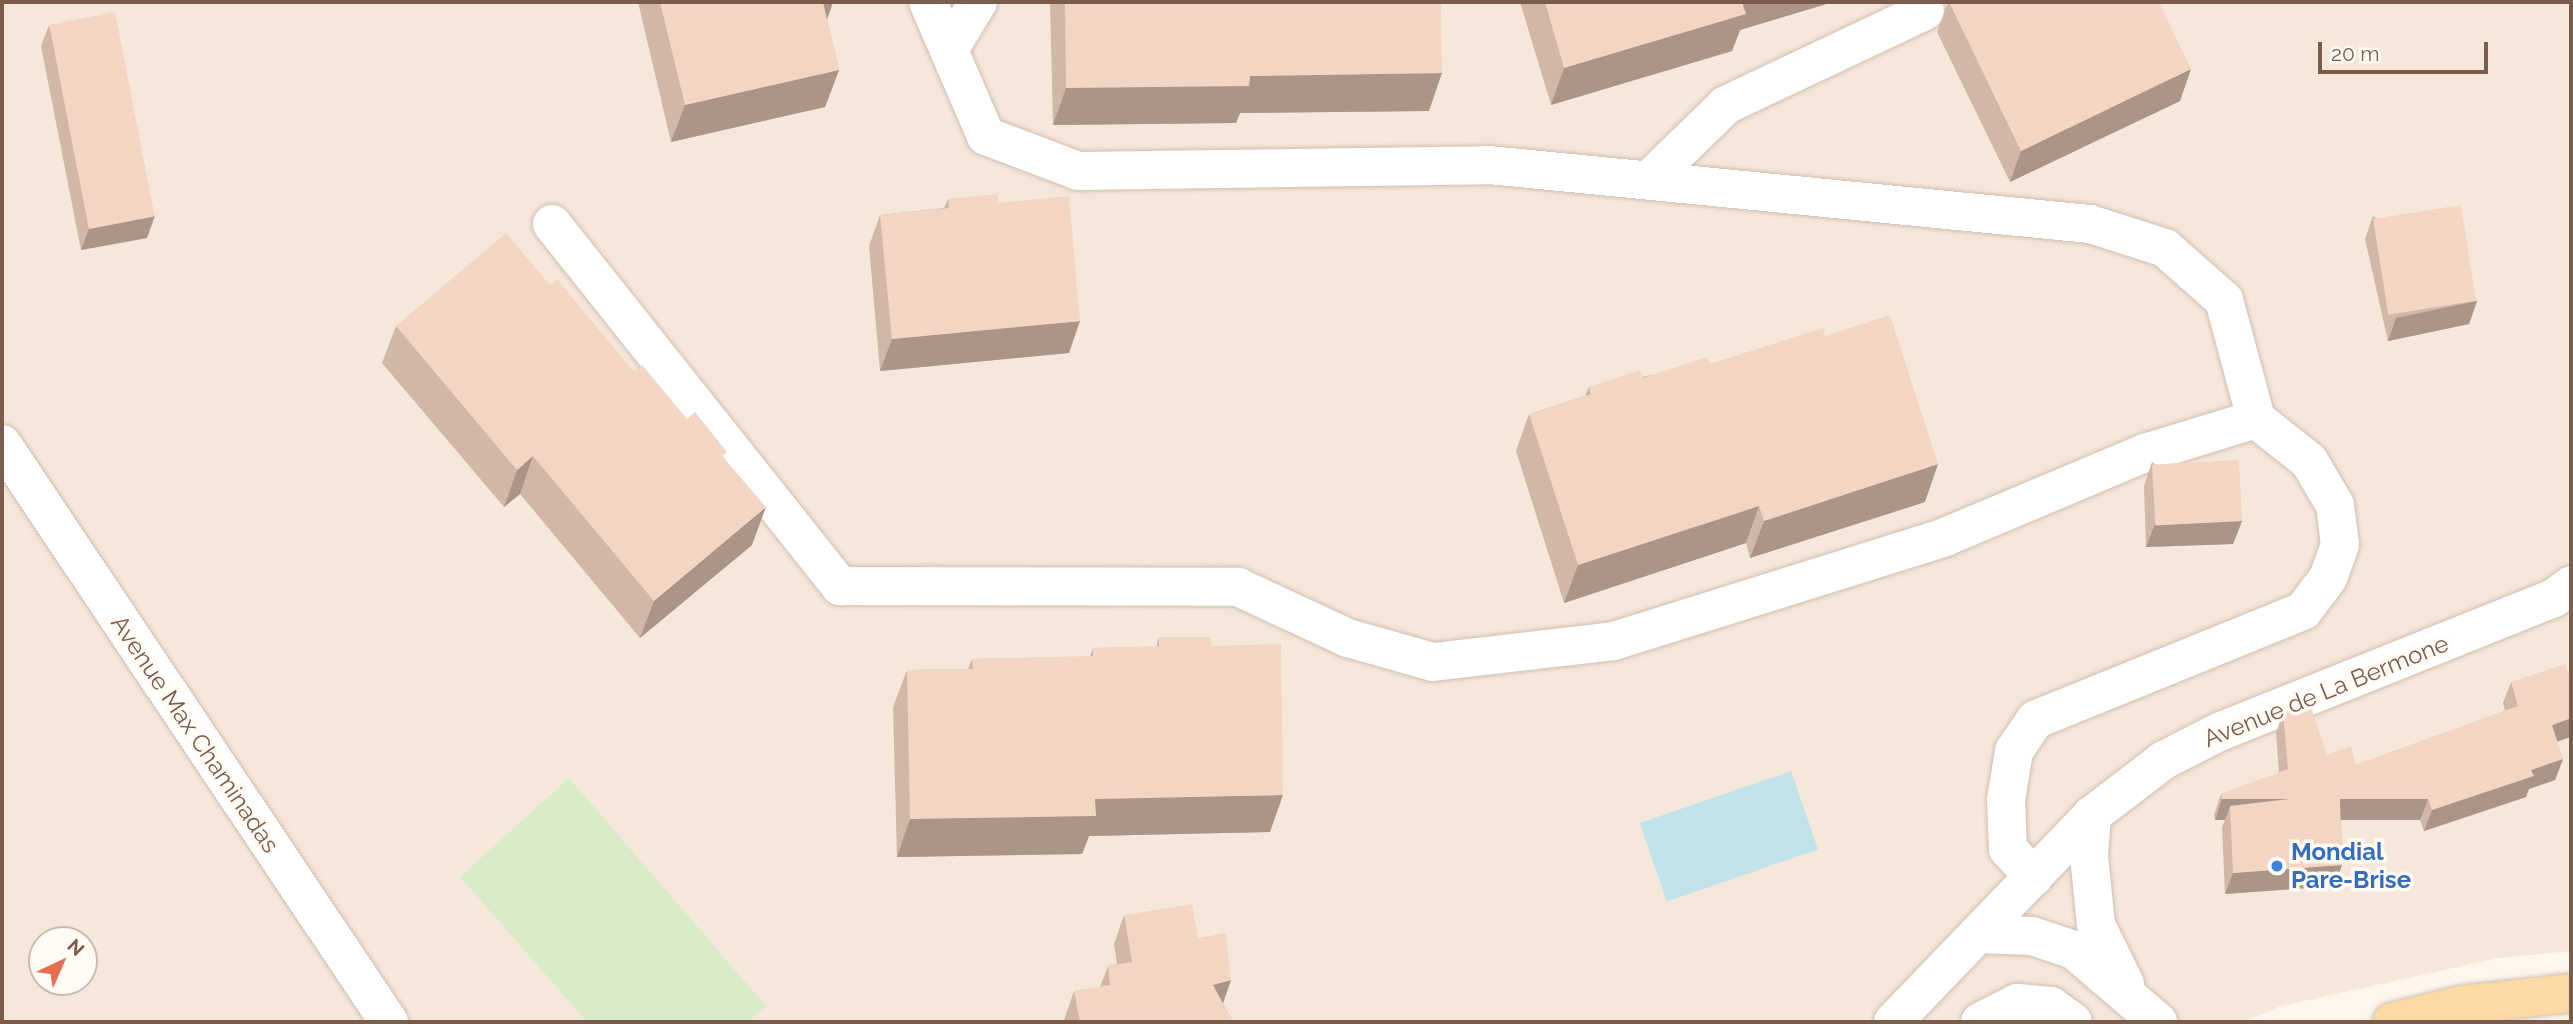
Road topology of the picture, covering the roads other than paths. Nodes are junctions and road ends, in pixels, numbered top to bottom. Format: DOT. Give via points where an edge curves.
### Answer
graph roads {
  1 [pos="928,2"];
  2 [pos="978,2"];
  3 [pos="1925,11"];
  4 [pos="949,50"];
  5 [pos="1649,180"];
  6 [pos="552,224"];
  7 [pos="2256,419"];
  8 [pos="2,444"];
  9 [pos="2571,585"];
  10 [pos="2092,815"];
  11 [pos="2034,877"];
  12 [pos="1978,934"];
  13 [pos="2571,993"];
  14 [pos="2130,995"];
  15 [pos="390,1022"];
  16 [pos="1893,1022"];
  17 [pos="1980,1022"];
  18 [pos="2073,1022"];
  19 [pos="2158,1022"];
  20 [pos="2392,1022"];
  1 -- 4 [label="street"];
  2 -- 4 [label="street"];
  3 -- 5 [label="street" via="1726,105"];
  4 -- 5 [label="street" via="986,136 1078,171 1489,165"];
  5 -- 7 [label="street" via="2090,225 2165,248 2224,300"];
  6 -- 7 [label="street" via="840,586 1238,587 1348,638 1433,662 1614,641 1945,537 2145,453"];
  7 -- 11 [label="street" via="2309,461 2335,505 2340,545 2328,578 2303,611 2035,720 2014,751 2006,800 2008,849"];
  8 -- 15 [label="street, Avenue Max Chaminadas"];
  9 -- 10 [label="street, Avenue de La Bermone" via="2542,603 2219,732 2164,760"];
  10 -- 11 [label="street, Avenue de La Bermone"];
  10 -- 14 [label="street" via="2089,867 2096,925"];
  11 -- 12 [label="street, Avenue de La Bermone"];
  12 -- 14 [label="street" via="2032,936 2074,950"];
  12 -- 16 [label="street, Avenue de La Bermone"];
  13 -- 20 [label="main road" via="2462,1005"];
  14 -- 19 [label="street"];
  17 -- 18 [label="street" via="2017,1003 2051,1006"];
}
